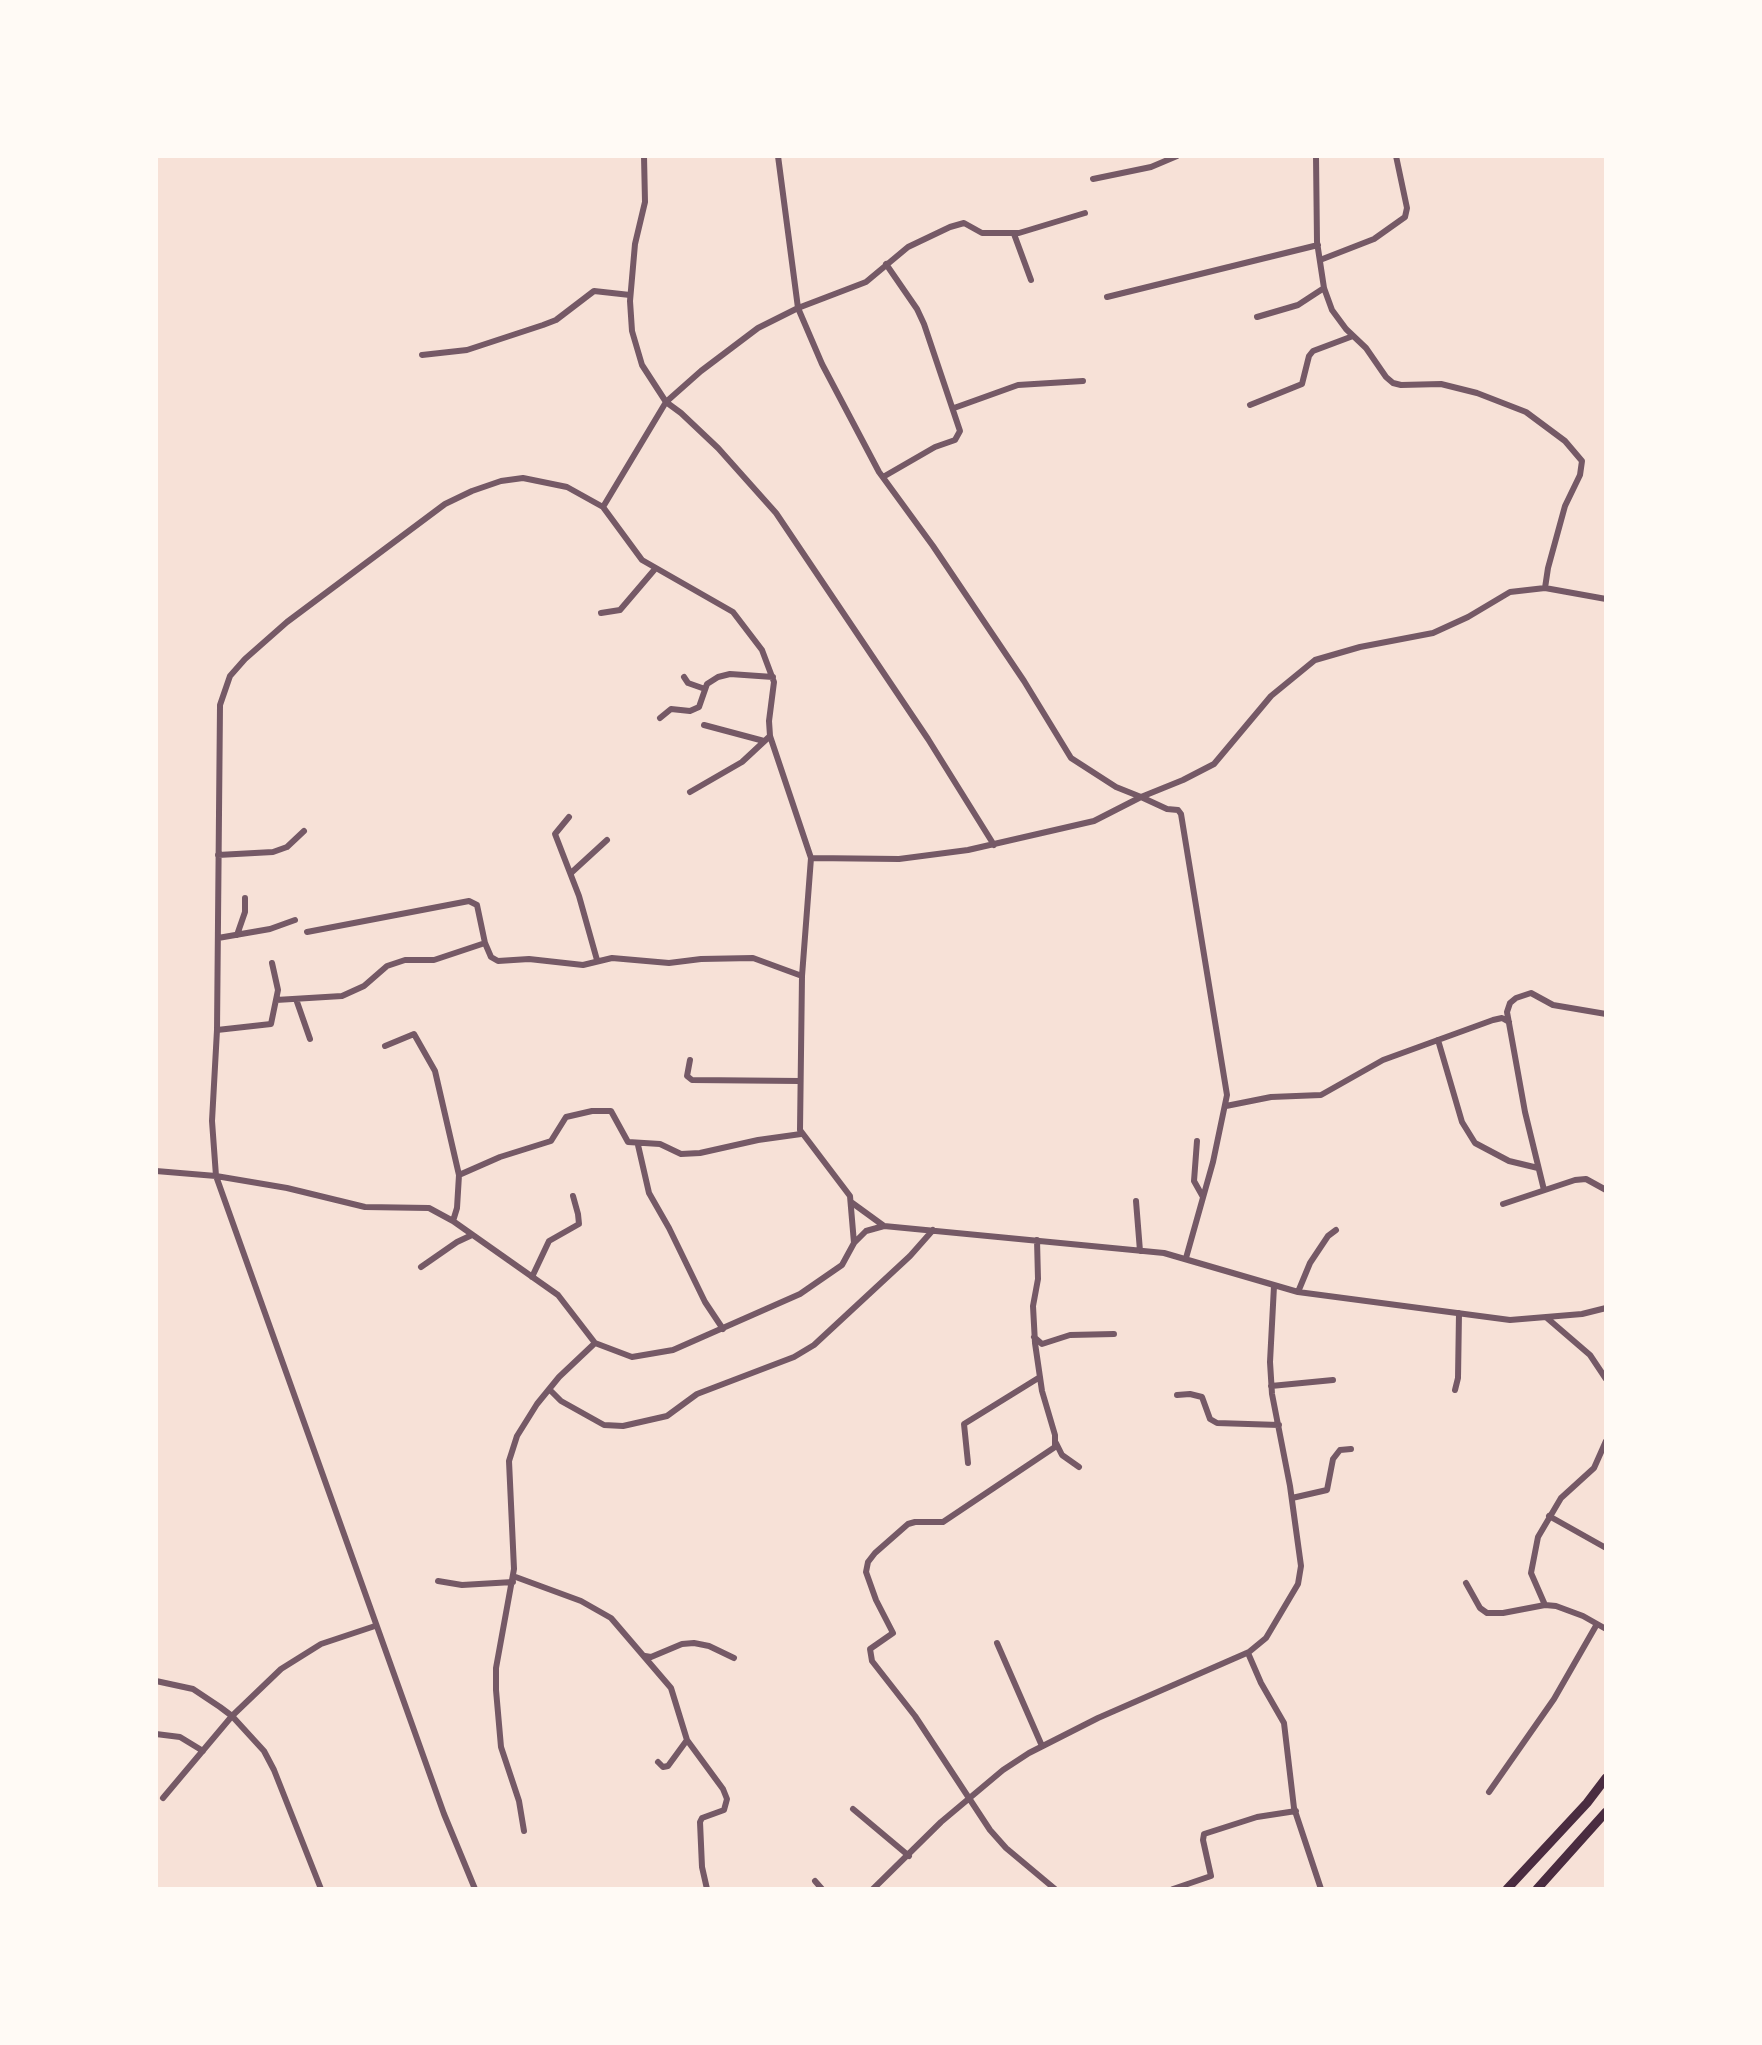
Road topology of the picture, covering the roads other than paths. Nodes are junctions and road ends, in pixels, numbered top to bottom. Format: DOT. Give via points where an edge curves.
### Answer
graph roads {
  1 [pos="644,156"];
  2 [pos="778,156"];
  3 [pos="1177,156"];
  4 [pos="1316,156"];
  5 [pos="1396,156"];
  6 [pos="1093,179"];
  7 [pos="1085,213"];
  8 [pos="1014,234"];
  9 [pos="1318,245"];
  10 [pos="1320,260"];
  11 [pos="886,264"];
  12 [pos="1031,280"];
  13 [pos="1324,288"];
  14 [pos="628,294"];
  15 [pos="1107,297"];
  16 [pos="798,308"];
  17 [pos="1257,317"];
  18 [pos="1353,336"];
  19 [pos="422,355"];
  20 [pos="1083,381"];
  21 [pos="666,402"];
  22 [pos="1250,405"];
  23 [pos="954,408"];
  24 [pos="883,477"];
  25 [pos="603,507"];
  26 [pos="655,569"];
  27 [pos="1545,588"];
  28 [pos="1606,599"];
  29 [pos="601,613"];
  30 [pos="684,677"];
  31 [pos="773,677"];
  32 [pos="705,689"];
  33 [pos="660,718"];
  34 [pos="704,725"];
  35 [pos="767,738"];
  36 [pos="690,792"];
  37 [pos="1141,797"];
  38 [pos="569,817"];
  39 [pos="304,831"];
  40 [pos="607,840"];
  41 [pos="994,845"];
  42 [pos="218,855"];
  43 [pos="811,858"];
  44 [pos="571,873"];
  45 [pos="245,898"];
  46 [pos="295,920"];
  47 [pos="307,932"];
  48 [pos="237,935"];
  49 [pos="218,938"];
  50 [pos="485,943"];
  51 [pos="597,960"];
  52 [pos="272,963"];
  53 [pos="802,976"];
  54 [pos="296,999"];
  55 [pos="276,1000"];
  56 [pos="1606,1014"];
  57 [pos="1509,1022"];
  58 [pos="217,1030"];
  59 [pos="310,1039"];
  60 [pos="1438,1040"];
  61 [pos="385,1046"];
  62 [pos="690,1060"];
  63 [pos="800,1081"];
  64 [pos="1226,1106"];
  65 [pos="801,1134"];
  66 [pos="1197,1141"];
  67 [pos="638,1145"];
  68 [pos="1538,1168"];
  69 [pos="156,1171"];
  70 [pos="459,1175"];
  71 [pos="216,1176"];
  72 [pos="1544,1190"];
  73 [pos="1606,1190"];
  74 [pos="573,1196"];
  75 [pos="1203,1197"];
  76 [pos="1136,1201"];
  77 [pos="851,1202"];
  78 [pos="1503,1204"];
  79 [pos="453,1221"];
  80 [pos="884,1226"];
  81 [pos="933,1230"];
  82 [pos="1336,1230"];
  83 [pos="472,1235"];
  84 [pos="1037,1240"];
  85 [pos="854,1243"];
  86 [pos="1140,1251"];
  87 [pos="1186,1258"];
  88 [pos="421,1267"];
  89 [pos="532,1277"];
  90 [pos="1274,1286"];
  91 [pos="1298,1292"];
  92 [pos="1606,1308"];
  93 [pos="1459,1313"];
  94 [pos="1547,1318"];
  95 [pos="723,1329"];
  96 [pos="1114,1334"];
  97 [pos="1034,1337"];
  98 [pos="595,1343"];
  99 [pos="1040,1377"];
  100 [pos="1606,1379"];
  101 [pos="1333,1380"];
  102 [pos="1271,1386"];
  103 [pos="549,1389"];
  104 [pos="1455,1390"];
  105 [pos="1177,1395"];
  106 [pos="1279,1425"];
  107 [pos="1606,1441"];
  108 [pos="1056,1443"];
  109 [pos="1351,1449"];
  110 [pos="968,1463"];
  111 [pos="1079,1467"];
  112 [pos="1292,1498"];
  113 [pos="1549,1516"];
  114 [pos="1606,1548"];
  115 [pos="513,1579"];
  116 [pos="438,1581"];
  117 [pos="1466,1583"];
  118 [pos="1545,1605"];
  119 [pos="1597,1624"];
  120 [pos="375,1626"];
  121 [pos="1606,1629"];
  122 [pos="997,1643"];
  123 [pos="1248,1653"];
  124 [pos="645,1656"];
  125 [pos="734,1658"];
  126 [pos="156,1681"];
  127 [pos="232,1716"];
  128 [pos="156,1734"];
  129 [pos="687,1740"];
  130 [pos="1042,1746"];
  131 [pos="203,1751"];
  132 [pos="658,1762"];
  133 [pos="1606,1778"];
  134 [pos="1489,1792"];
  135 [pos="163,1798"];
  136 [pos="967,1799"];
  137 [pos="853,1809"];
  138 [pos="1296,1811"];
  139 [pos="1606,1812"];
  140 [pos="524,1831"];
  141 [pos="909,1856"];
  142 [pos="815,1881"];
  143 [pos="321,1889"];
  144 [pos="475,1889"];
  145 [pos="707,1889"];
  146 [pos="822,1889"];
  147 [pos="873,1889"];
  148 [pos="1055,1889"];
  149 [pos="1173,1889"];
  150 [pos="1321,1889"];
  151 [pos="1507,1889"];
  152 [pos="1537,1889"];
  1 -- 14 [label="street" via="645,202"];
  2 -- 16 [label="street"];
  3 -- 6 [label="street"];
  4 -- 9 [label="street"];
  5 -- 10 [label="street" via="1405,217 1374,239"];
  7 -- 8 [label="street"];
  8 -- 11 [label="street" via="982,233 961,223 908,247"];
  8 -- 12 [label="street"];
  9 -- 10 [label="street"];
  9 -- 15 [label="street"];
  10 -- 13 [label="street"];
  11 -- 16 [label="street" via="866,282"];
  11 -- 23 [label="street" via="917,309"];
  13 -- 17 [label="street" via="1298,305"];
  13 -- 18 [label="street" via="1332,310"];
  14 -- 19 [label="street" via="594,291 543,325 467,350"];
  14 -- 21 [label="street" via="637,352"];
  16 -- 21 [label="street" via="758,328"];
  16 -- 24 [label="street"];
  18 -- 22 [label="street" via="1313,351 1302,384"];
  18 -- 27 [label="street" via="1393,383 1441,384 1526,412 1582,461"];
  20 -- 23 [label="street" via="1018,385"];
  21 -- 25 [label="street"];
  21 -- 41 [label="street" via="718,448 776,513"];
  23 -- 24 [label="street" via="960,429 956,439"];
  24 -- 37 [label="street" via="1071,758"];
  25 -- 26 [label="street" via="642,560"];
  25 -- 42 [label="street" via="567,487 523,478 472,491 445,504 245,659 230,676 220,705"];
  26 -- 29 [label="street" via="620,610"];
  26 -- 31 [label="street" via="733,612 762,650"];
  27 -- 28 [label="street"];
  27 -- 37 [label="street" via="1510,592 1433,633 1315,660 1271,696 1214,764"];
  30 -- 32 [label="street"];
  31 -- 32 [label="street" via="730,674"];
  31 -- 35 [label="street"];
  32 -- 33 [label="street" via="699,707 671,709"];
  34 -- 35 [label="street"];
  35 -- 36 [label="street" via="742,762"];
  35 -- 43 [label="street"];
  37 -- 41 [label="street" via="1094,821"];
  37 -- 64 [label="street" via="1181,814"];
  38 -- 44 [label="street" via="555,834"];
  39 -- 42 [label="street" via="273,852"];
  40 -- 44 [label="street"];
  41 -- 43 [label="street" via="899,859"];
  42 -- 49 [label="street"];
  43 -- 53 [label="street"];
  44 -- 51 [label="street"];
  45 -- 48 [label="street"];
  46 -- 48 [label="street"];
  47 -- 50 [label="street" via="469,901 479,908"];
  48 -- 49 [label="street"];
  49 -- 58 [label="street"];
  50 -- 51 [label="street" via="498,961 583,965"];
  50 -- 54 [label="street" via="434,960 387,966 342,996"];
  51 -- 53 [label="street" via="753,958"];
  52 -- 55 [label="street"];
  53 -- 63 [label="street"];
  54 -- 55 [label="street"];
  54 -- 59 [label="street"];
  55 -- 58 [label="street" via="271,1024"];
  56 -- 57 [label="street" via="1553,1005 1531,993 1510,1003"];
  57 -- 60 [label="street" via="1493,1020"];
  57 -- 68 [label="street"];
  58 -- 71 [label="street" via="212,1121"];
  60 -- 64 [label="street" via="1383,1060 1321,1095"];
  60 -- 68 [label="street" via="1462,1122 1475,1143 1494,1155"];
  61 -- 70 [label="street" via="414,1034 418,1038 441,1089"];
  62 -- 63 [label="street" via="687,1076 692,1080"];
  63 -- 65 [label="street"];
  64 -- 75 [label="street"];
  65 -- 67 [label="street" via="690,1155 660,1144"];
  65 -- 77 [label="street"];
  66 -- 75 [label="street" via="1194,1181"];
  67 -- 70 [label="street" via="625,1140 611,1111 581,1112 566,1117 551,1141"];
  67 -- 95 [label="street" via="649,1193"];
  68 -- 72 [label="street"];
  69 -- 71 [label="street"];
  70 -- 79 [label="street"];
  71 -- 79 [label="street" via="318,1193 365,1207 421,1207"];
  71 -- 120 [label="street"];
  72 -- 73 [label="street" via="1586,1179"];
  72 -- 78 [label="street"];
  74 -- 89 [label="street" via="579,1224 549,1241"];
  75 -- 87 [label="street"];
  76 -- 86 [label="street"];
  77 -- 80 [label="street"];
  77 -- 85 [label="street"];
  79 -- 83 [label="street"];
  80 -- 81 [label="street"];
  80 -- 85 [label="street" via="866,1231"];
  81 -- 84 [label="street"];
  81 -- 103 [label="street" via="814,1345 697,1394 667,1416 604,1425"];
  82 -- 91 [label="street" via="1310,1263"];
  83 -- 88 [label="street"];
  83 -- 89 [label="street"];
  84 -- 86 [label="street"];
  84 -- 97 [label="street"];
  85 -- 95 [label="street" via="837,1270 800,1294"];
  86 -- 87 [label="street"];
  87 -- 90 [label="street"];
  89 -- 98 [label="street" via="564,1301"];
  90 -- 91 [label="street"];
  90 -- 102 [label="street"];
  91 -- 93 [label="street"];
  92 -- 94 [label="street"];
  93 -- 94 [label="street" via="1510,1320"];
  93 -- 104 [label="street"];
  94 -- 100 [label="street" via="1583,1348"];
  95 -- 98 [label="street" via="647,1357 620,1355"];
  96 -- 97 [label="street" via="1070,1335 1042,1344"];
  97 -- 99 [label="street"];
  98 -- 103 [label="street"];
  99 -- 108 [label="street"];
  99 -- 110 [label="street" via="964,1424"];
  101 -- 102 [label="street"];
  102 -- 106 [label="street"];
  103 -- 115 [label="street" via="517,1436 509,1461"];
  105 -- 106 [label="street" via="1202,1397 1210,1419 1217,1423"];
  106 -- 112 [label="street"];
  107 -- 113 [label="street" via="1594,1468"];
  108 -- 111 [label="street"];
  108 -- 136 [label="street" via="943,1522 908,1524 868,1562 870,1584 893,1633 870,1649 872,1661 915,1716"];
  109 -- 112 [label="street" via="1340,1450 1333,1459 1327,1490"];
  112 -- 123 [label="street" via="1300,1577 1266,1638"];
  113 -- 114 [label="street"];
  113 -- 118 [label="street" via="1538,1537 1531,1573"];
  115 -- 116 [label="street" via="462,1585"];
  115 -- 124 [label="street" via="600,1611"];
  115 -- 140 [label="street" via="496,1690 501,1747"];
  117 -- 118 [label="street" via="1487,1613"];
  118 -- 119 [label="street" via="1565,1608"];
  119 -- 121 [label="street"];
  119 -- 134 [label="street" via="1554,1699"];
  120 -- 127 [label="street" via="295,1658"];
  120 -- 144 [label="street"];
  122 -- 130 [label="street"];
  123 -- 130 [label="street"];
  123 -- 138 [label="street" via="1284,1723"];
  124 -- 125 [label="street" via="694,1643"];
  124 -- 129 [label="street" via="675,1695"];
  126 -- 127 [label="street" via="193,1689"];
  127 -- 131 [label="street"];
  127 -- 143 [label="street" via="270,1760"];
  128 -- 131 [label="street" via="180,1737"];
  129 -- 132 [label="street" via="668,1766"];
  129 -- 145 [label="street" via="727,1799 724,1810 700,1822"];
  130 -- 136 [label="street"];
  131 -- 135 [label="street"];
  133 -- 151 [label="main road"];
  136 -- 141 [label="street"];
  136 -- 148 [label="street" via="1006,1848"];
  137 -- 141 [label="street"];
  138 -- 149 [label="street" via="1204,1834 1211,1876"];
  138 -- 150 [label="street"];
  139 -- 152 [label="main road"];
  141 -- 147 [label="street"];
  142 -- 146 [label="street"];
}
